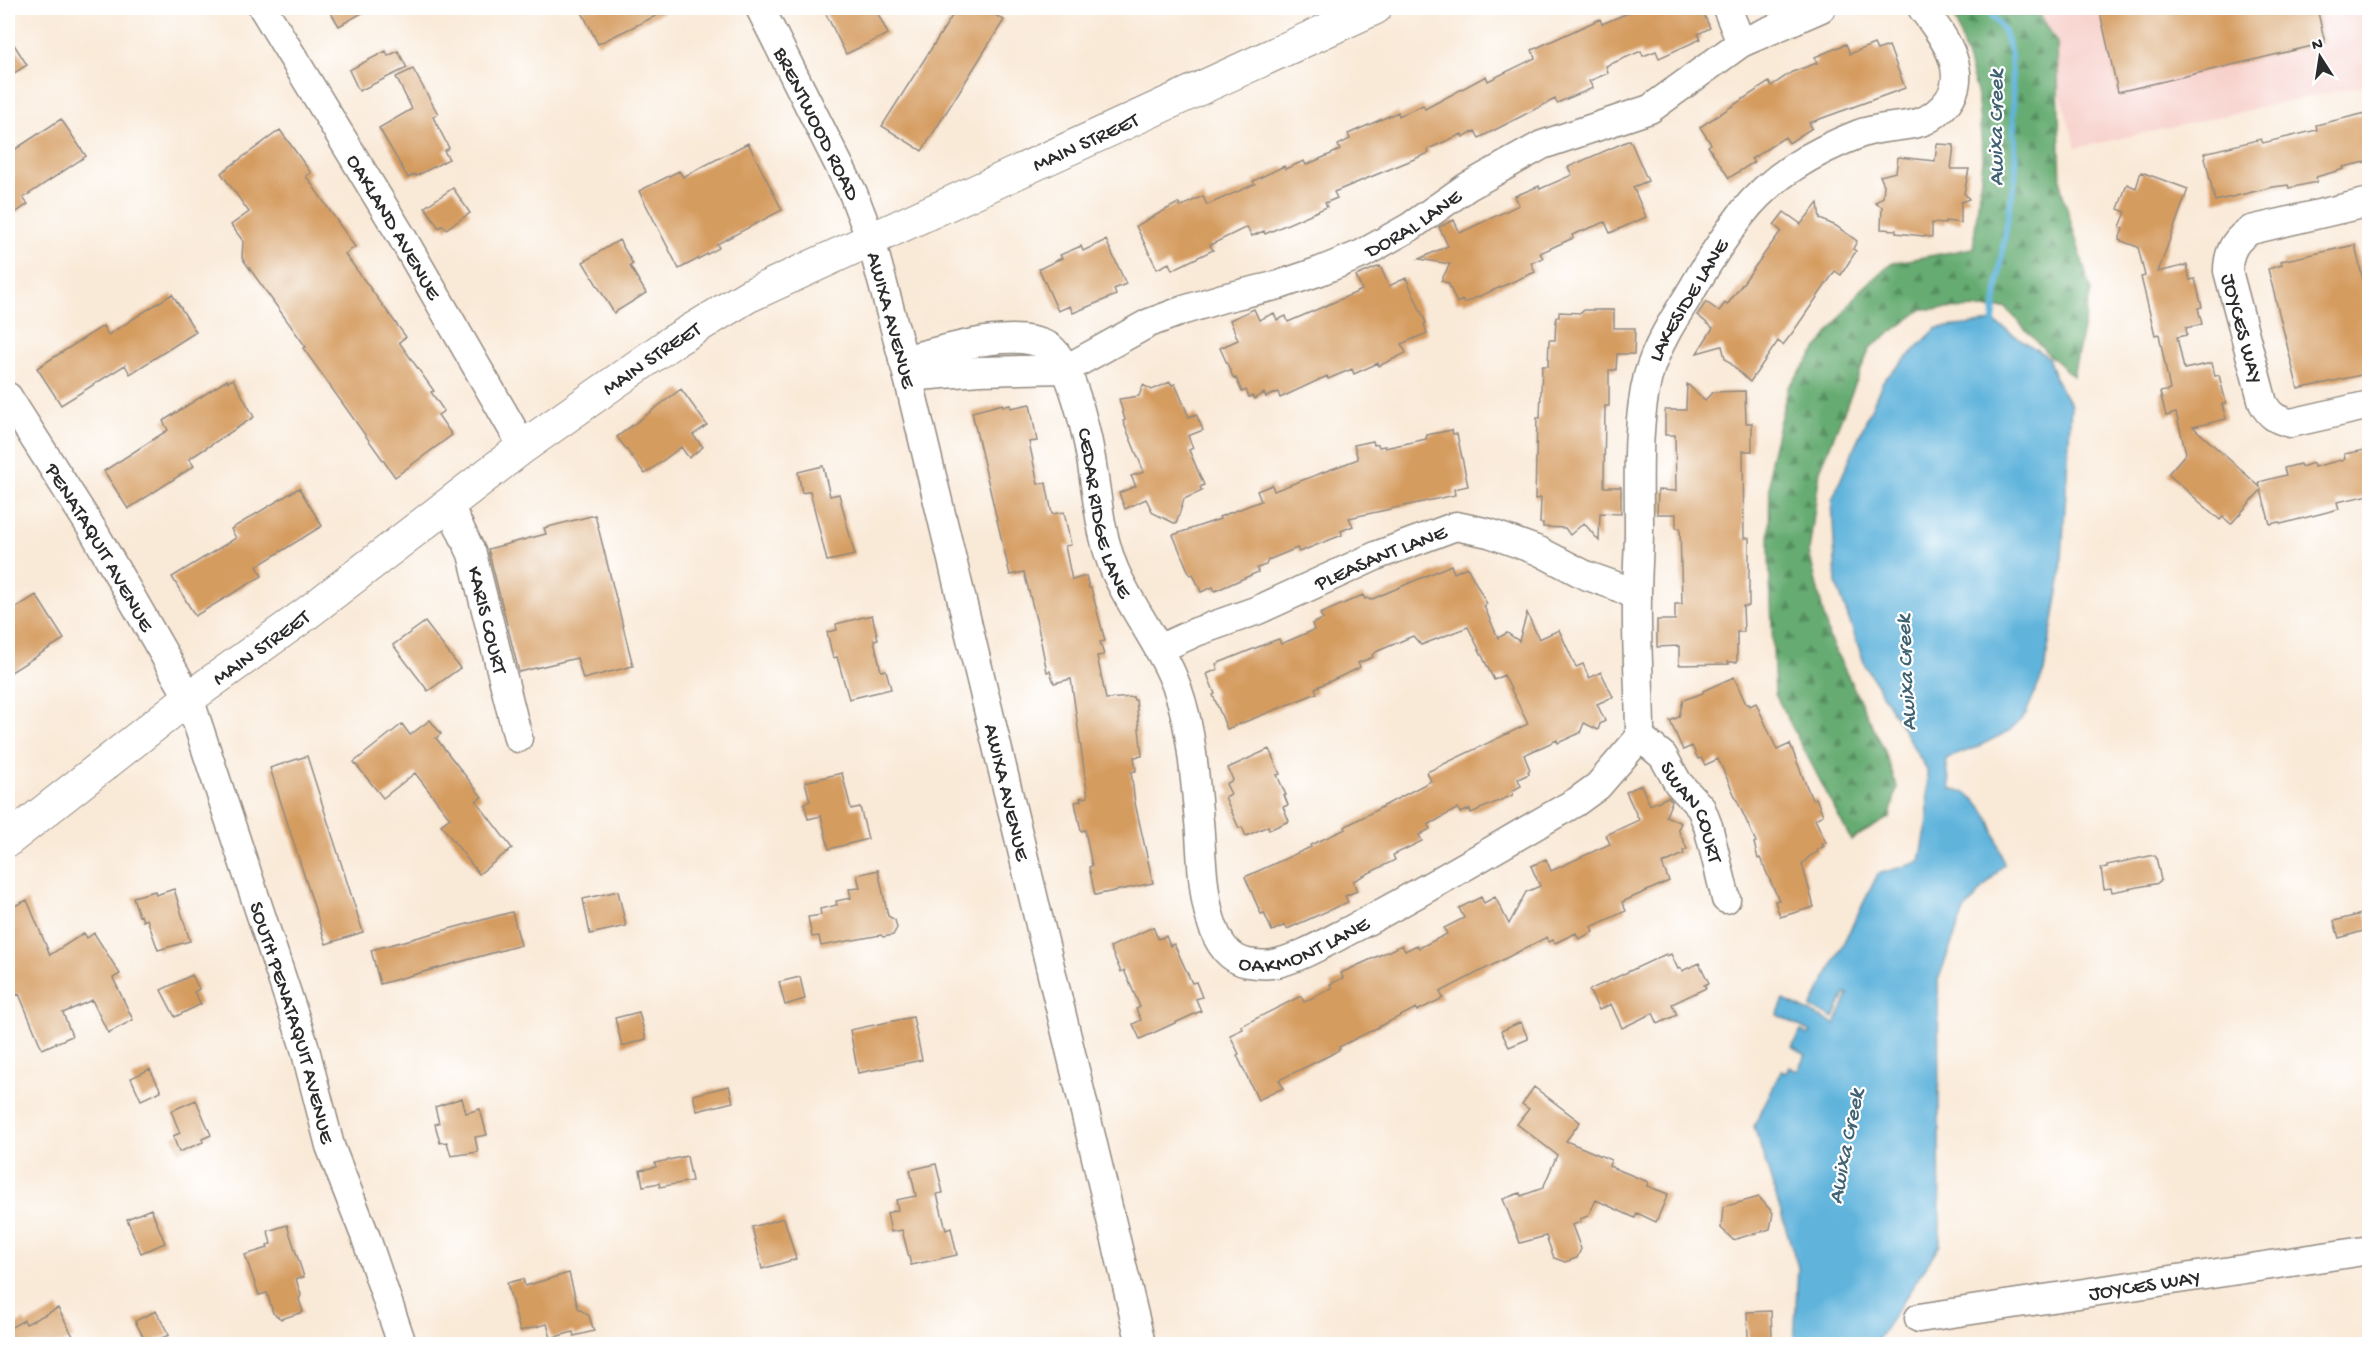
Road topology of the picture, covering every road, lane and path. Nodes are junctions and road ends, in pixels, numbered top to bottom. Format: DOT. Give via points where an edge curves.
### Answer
graph roads {
  1 [pos="263,8"];
  2 [pos="760,8"];
  3 [pos="1375,8"];
  4 [pos="1727,8"];
  5 [pos="1821,8"];
  6 [pos="1922,8"];
  7 [pos="1741,43"];
  8 [pos="2370,202"];
  9 [pos="871,240"];
  10 [pos="905,369"];
  11 [pos="1066,369"];
  12 [pos="8,397"];
  13 [pos="2370,405"];
  14 [pos="523,447"];
  15 [pos="448,505"];
  16 [pos="1637,596"];
  17 [pos="1159,649"];
  18 [pos="189,698"];
  19 [pos="1640,737"];
  20 [pos="518,738"];
  21 [pos="8,840"];
  22 [pos="1726,899"];
  23 [pos="2370,1250"];
  24 [pos="1919,1318"];
  25 [pos="402,1344"];
  26 [pos="1141,1344"];
  1 -- 14 [label="street, OAKLAND AVENUE"];
  2 -- 9 [label="street, BRENTWOOD ROAD" via="853,193"];
  3 -- 9 [label="main road, MAIN STREET"];
  4 -- 7 [label="street"];
  5 -- 7 [label="street"];
  6 -- 16 [label="street, LAKESIDE LANE" via="1957,68 1952,97 1933,117 1862,133 1816,152 1788,170 1744,211 1723,238 1660,344 1643,400"];
  7 -- 11 [label="street, DORAL LANE" via="1650,109 1542,145 1362,254 1279,285 1167,316"];
  8 -- 13 [label="street, JOYCES WAY" via="2252,230 2241,236 2228,259 2268,414 2291,423"];
  9 -- 10 [label="street, AWIXA AVENUE"];
  9 -- 14 [label="main road, MAIN STREET" via="748,296 672,342"];
  10 -- 11 [label="street, DORAL LANE"];
  10 -- 26 [label="street, AWIXA AVENUE"];
  11 -- 17 [label="street, CEDAR RIDGE LANE" via="1083,419 1104,539 1116,572"];
  12 -- 18 [label="street, PENATAQUIT AVENUE" via="94,532"];
  14 -- 15 [label="main road, MAIN STREET"];
  15 -- 18 [label="main road, MAIN STREET"];
  15 -- 20 [label="street, KARIS COURT" via="472,554"];
  16 -- 17 [label="street, PLEASANT LANE" via="1539,551 1456,526 1378,555 1258,610"];
  16 -- 19 [label="street, LAKESIDE LANE"];
  17 -- 19 [label="street, OAKMONT LANE" via="1180,695 1187,728 1205,896 1214,928 1234,959 1250,963 1272,964 1314,948 1576,802 1598,786"];
  18 -- 21 [label="main road, MAIN STREET"];
  18 -- 25 [label="street, SOUTH PENATAQUIT AVENUE" via="304,1045 330,1146"];
  19 -- 22 [label="street, SWAN COURT" via="1663,756 1678,783 1701,808"];
  23 -- 24 [label="street, JOYCES WAY"];
}
